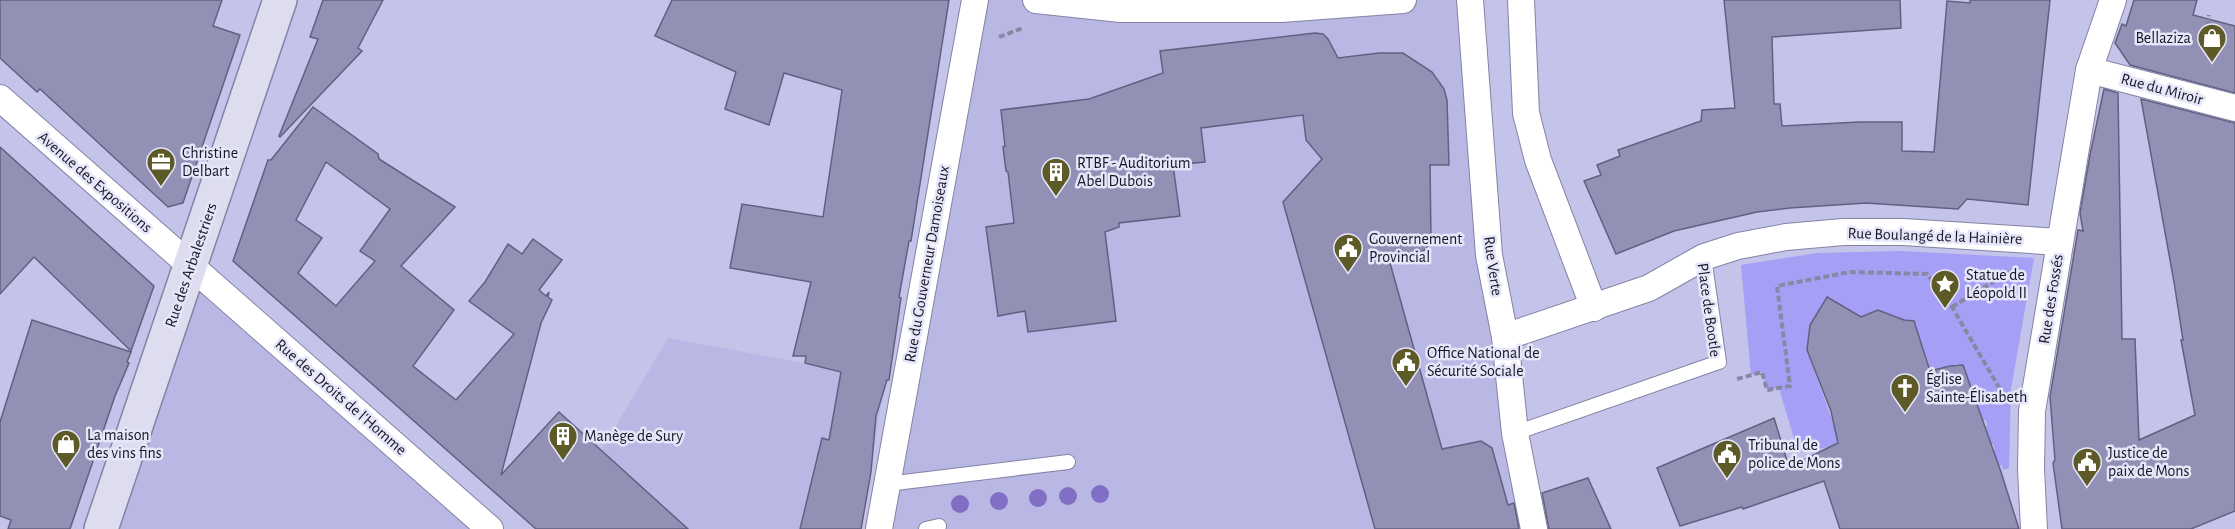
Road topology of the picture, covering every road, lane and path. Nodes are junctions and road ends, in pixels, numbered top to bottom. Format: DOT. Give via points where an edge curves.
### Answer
graph roads {
  1 [pos="280,0"];
  2 [pos="975,0"];
  3 [pos="1036,0"];
  4 [pos="1403,0"];
  5 [pos="1470,0"];
  6 [pos="1521,0"];
  7 [pos="2113,0"];
  8 [pos="2209,15"];
  9 [pos="1032,28"];
  10 [pos="2206,34"];
  11 [pos="989,41"];
  12 [pos="2089,70"];
  13 [pos="0,98"];
  14 [pos="2235,108"];
  15 [pos="2060,242"];
  16 [pos="1704,257"];
  17 [pos="191,265"];
  18 [pos="1980,291"];
  19 [pos="1952,307"];
  20 [pos="1594,308"];
  21 [pos="1505,337"];
  22 [pos="1743,377"];
  23 [pos="1515,433"];
  24 [pos="2031,443"];
  25 [pos="1068,462"];
  26 [pos="887,484"];
  27 [pos="101,529"];
  28 [pos="490,529"];
  29 [pos="879,529"];
  30 [pos="1534,529"];
  31 [pos="2034,529"];
  1 -- 17 [label="main road, Rue des Arbalestriers"];
  2 -- 26 [label="street, Rue du Gouverneur Damoiseaux"];
  3 -- 4 [label="street" via="1121,9 1281,9"];
  5 -- 21 [label="street, Rue Verte" via="1490,255"];
  6 -- 20 [label="street" via="1526,113 1538,160"];
  7 -- 12 [label="street, Rue des Fossés"];
  8 -- 10 [label="path"];
  9 -- 11 [label="path" via="1021,28"];
  12 -- 14 [label="street, Rue du Miroir"];
  12 -- 15 [label="street, Rue des Fossés"];
  13 -- 17 [label="street, Avenue des Expositions"];
  15 -- 16 [label="street, Rue Boulangé de la Hainière" via="1843,232 1786,237"];
  15 -- 24 [label="street, Rue des Fossés" via="2032,411"];
  16 -- 20 [label="street, Place de Bootle" via="1649,288"];
  16 -- 23 [label="lane, Place de Bootle" via="1719,362"];
  17 -- 27 [label="main road, Rue des Arbalestriers"];
  17 -- 28 [label="street, Rue des Droits de l'Homme"];
  18 -- 19 [label="path"];
  19 -- 22 [label="path" via="1927,274 1850,272 1776,286 1790,386 1767,390 1762,372"];
  19 -- 24 [label="path"];
  20 -- 21 [label="street, Place de Bootle"];
  21 -- 23 [label="street, Rue Verte"];
  23 -- 30 [label="street, Rue Verte"];
  24 -- 31 [label="street, Rue des Fossés"];
  25 -- 26 [label="lane"];
  26 -- 29 [label="street, Rue du Gouverneur Damoiseaux"];
}
